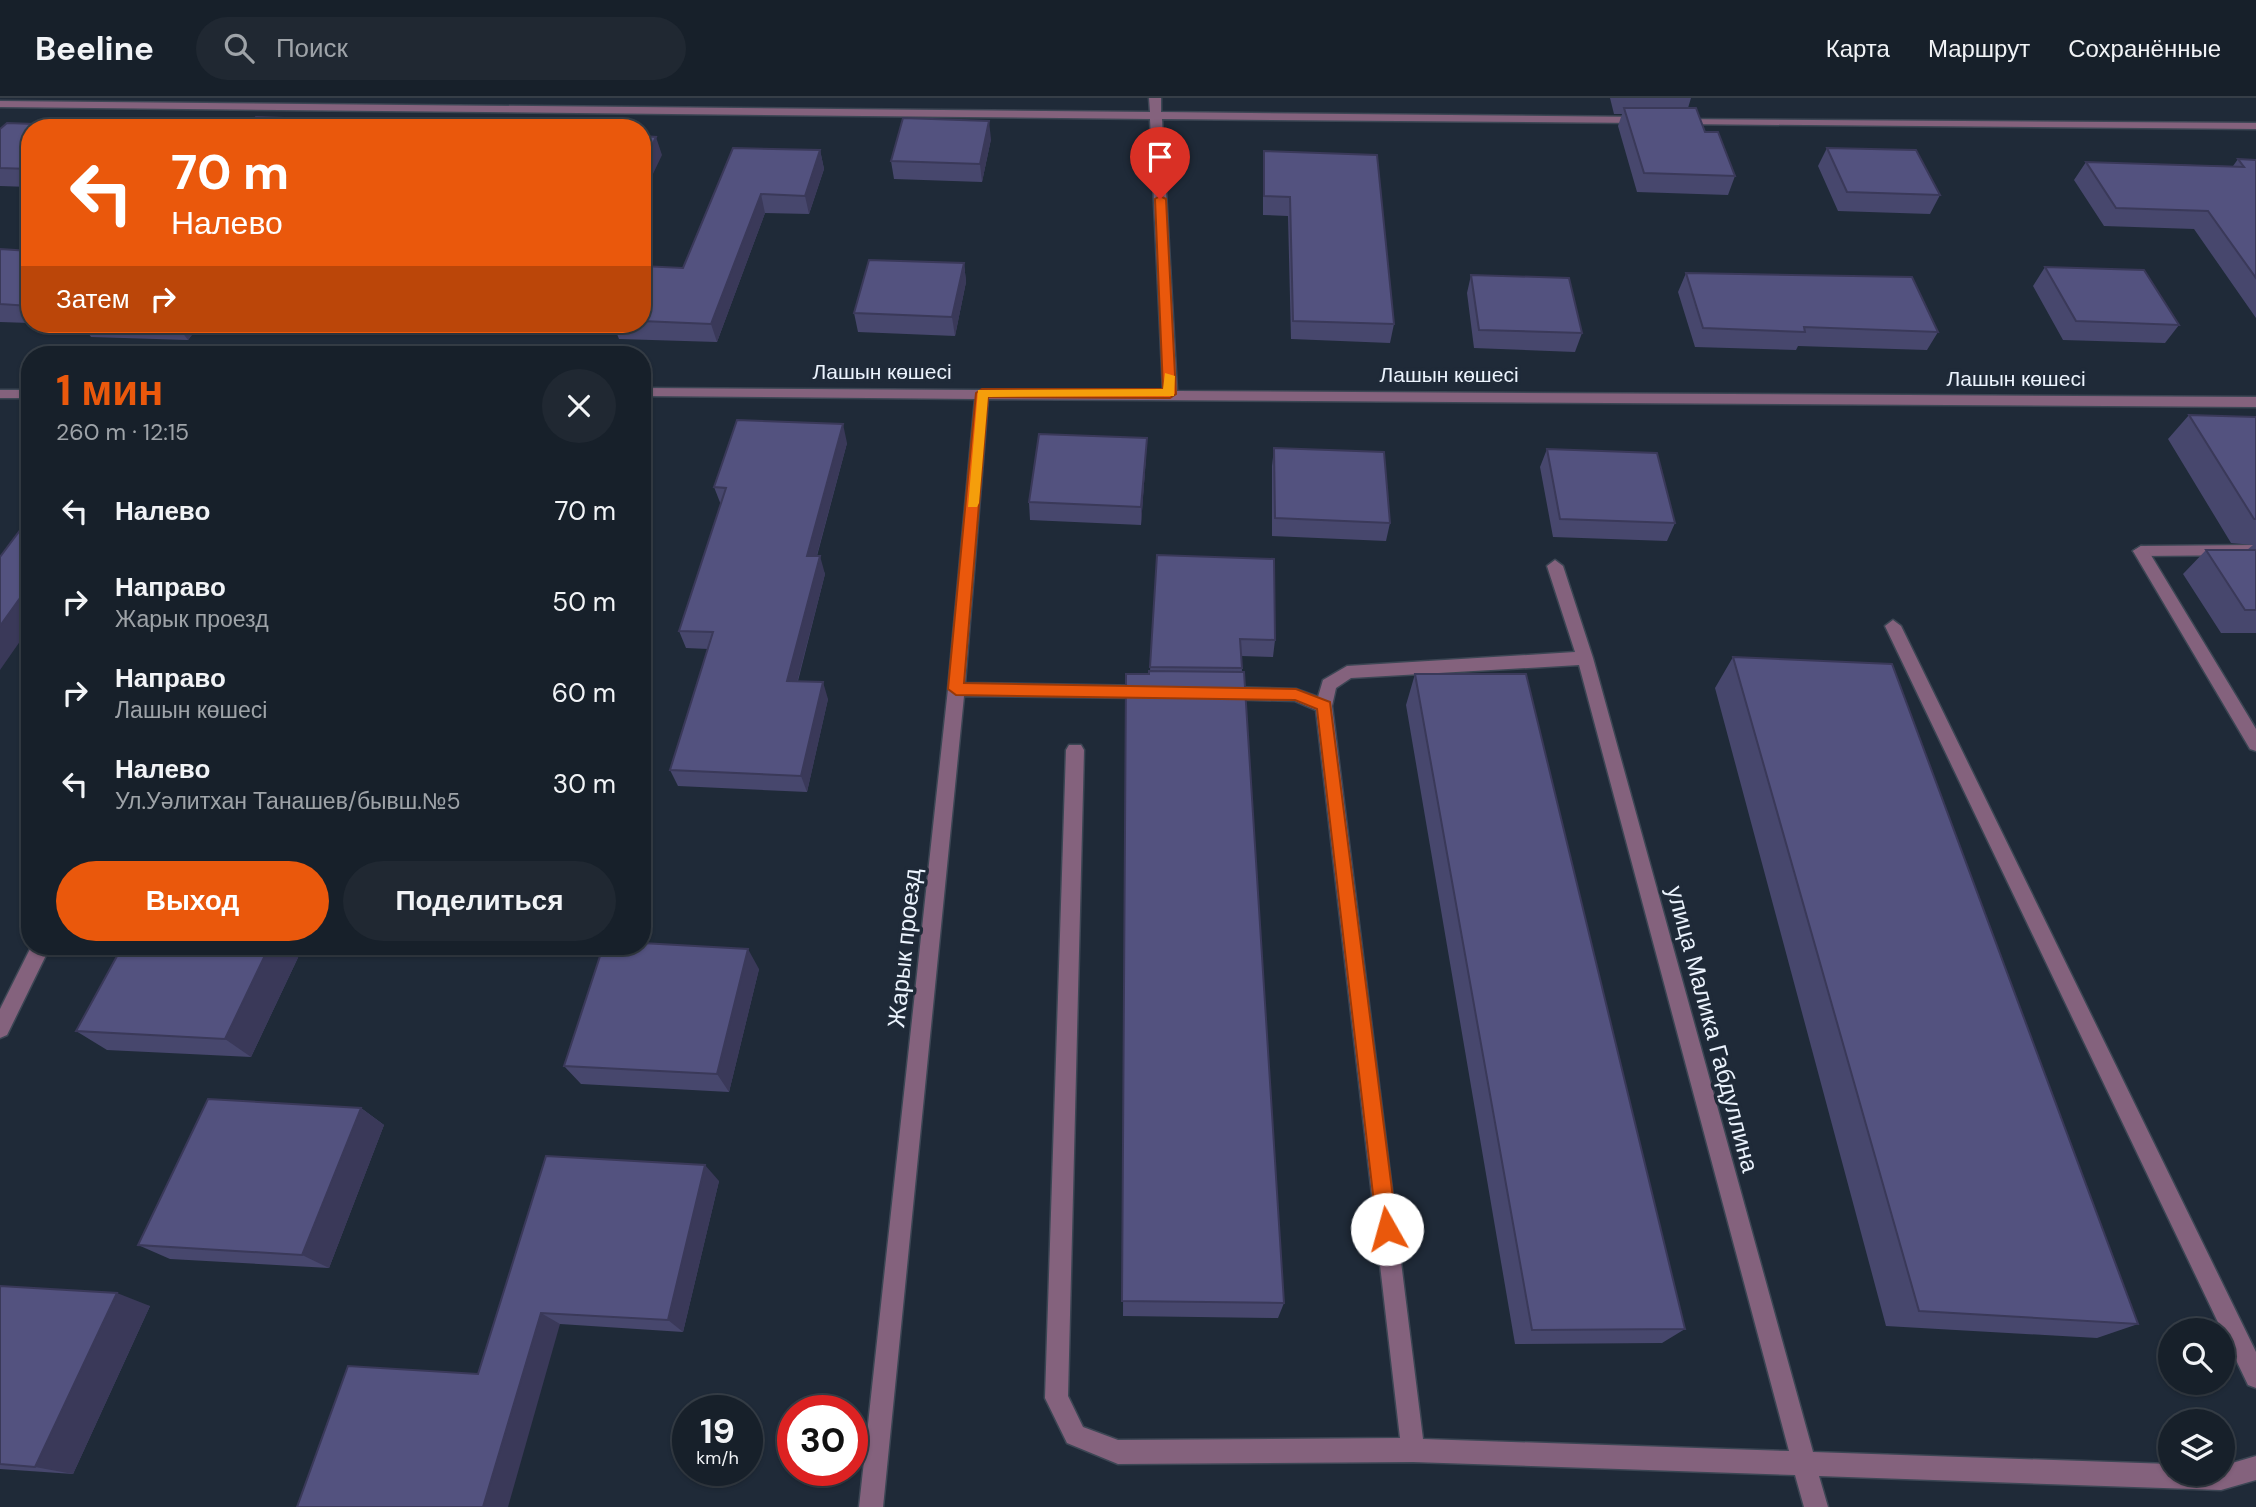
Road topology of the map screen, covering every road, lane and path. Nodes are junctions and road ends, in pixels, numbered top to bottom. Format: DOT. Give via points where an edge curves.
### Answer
graph roads {
  1 [pos="1155,98"];
  2 [pos="0,104"];
  3 [pos="1156,116"];
  4 [pos="1657,121"];
  5 [pos="1671,121"];
  6 [pos="2256,126"];
  7 [pos="651,392"];
  8 [pos="982,393"];
  9 [pos="0,394"];
  10 [pos="21,394"];
  11 [pos="1170,394"];
  12 [pos="2256,402"];
  13 [pos="2256,551"];
  14 [pos="1555,566"];
  15 [pos="1893,626"];
  16 [pos="1585,657"];
  17 [pos="956,689"];
  18 [pos="1160,692"];
  19 [pos="1201,693"];
  20 [pos="1324,706"];
  21 [pos="2256,744"];
  22 [pos="1075,750"];
  23 [pos="37,955"];
  24 [pos="0,1029"];
  25 [pos="2256,1377"];
  26 [pos="1413,1450"];
  27 [pos="1803,1462"];
  28 [pos="2256,1468"];
  29 [pos="871,1507"];
  30 [pos="1816,1507"];
  1 -- 3 [label="street"];
  2 -- 3 [label="street"];
  3 -- 4 [label="street"];
  3 -- 11 [label="street"];
  5 -- 6 [label="street"];
  7 -- 8 [label="street, Лашын көшесі"];
  8 -- 11 [label="street, Лашын көшесі"];
  8 -- 17 [label="street, Жарык проезд"];
  9 -- 10 [label="street"];
  11 -- 12 [label="street, Лашын көшесі"];
  13 -- 21 [label="street" via="2141,551"];
  14 -- 16 [label="street, улица Малика Габдуллина"];
  15 -- 25 [label="street"];
  16 -- 20 [label="street" via="1347,672 1329,685"];
  16 -- 27 [label="street, улица Малика Габдуллина"];
  17 -- 18 [label="street"];
  17 -- 29 [label="street, Жарык проезд"];
  19 -- 20 [label="street" via="1296,695"];
  20 -- 26 [label="street"];
  22 -- 26 [label="street" via="1056,1398 1074,1435 1118,1452"];
  23 -- 24 [label="street"];
  26 -- 27 [label="street"];
  27 -- 28 [label="street" via="2221,1478"];
  27 -- 30 [label="street, улица Малика Габдуллина"];
}
